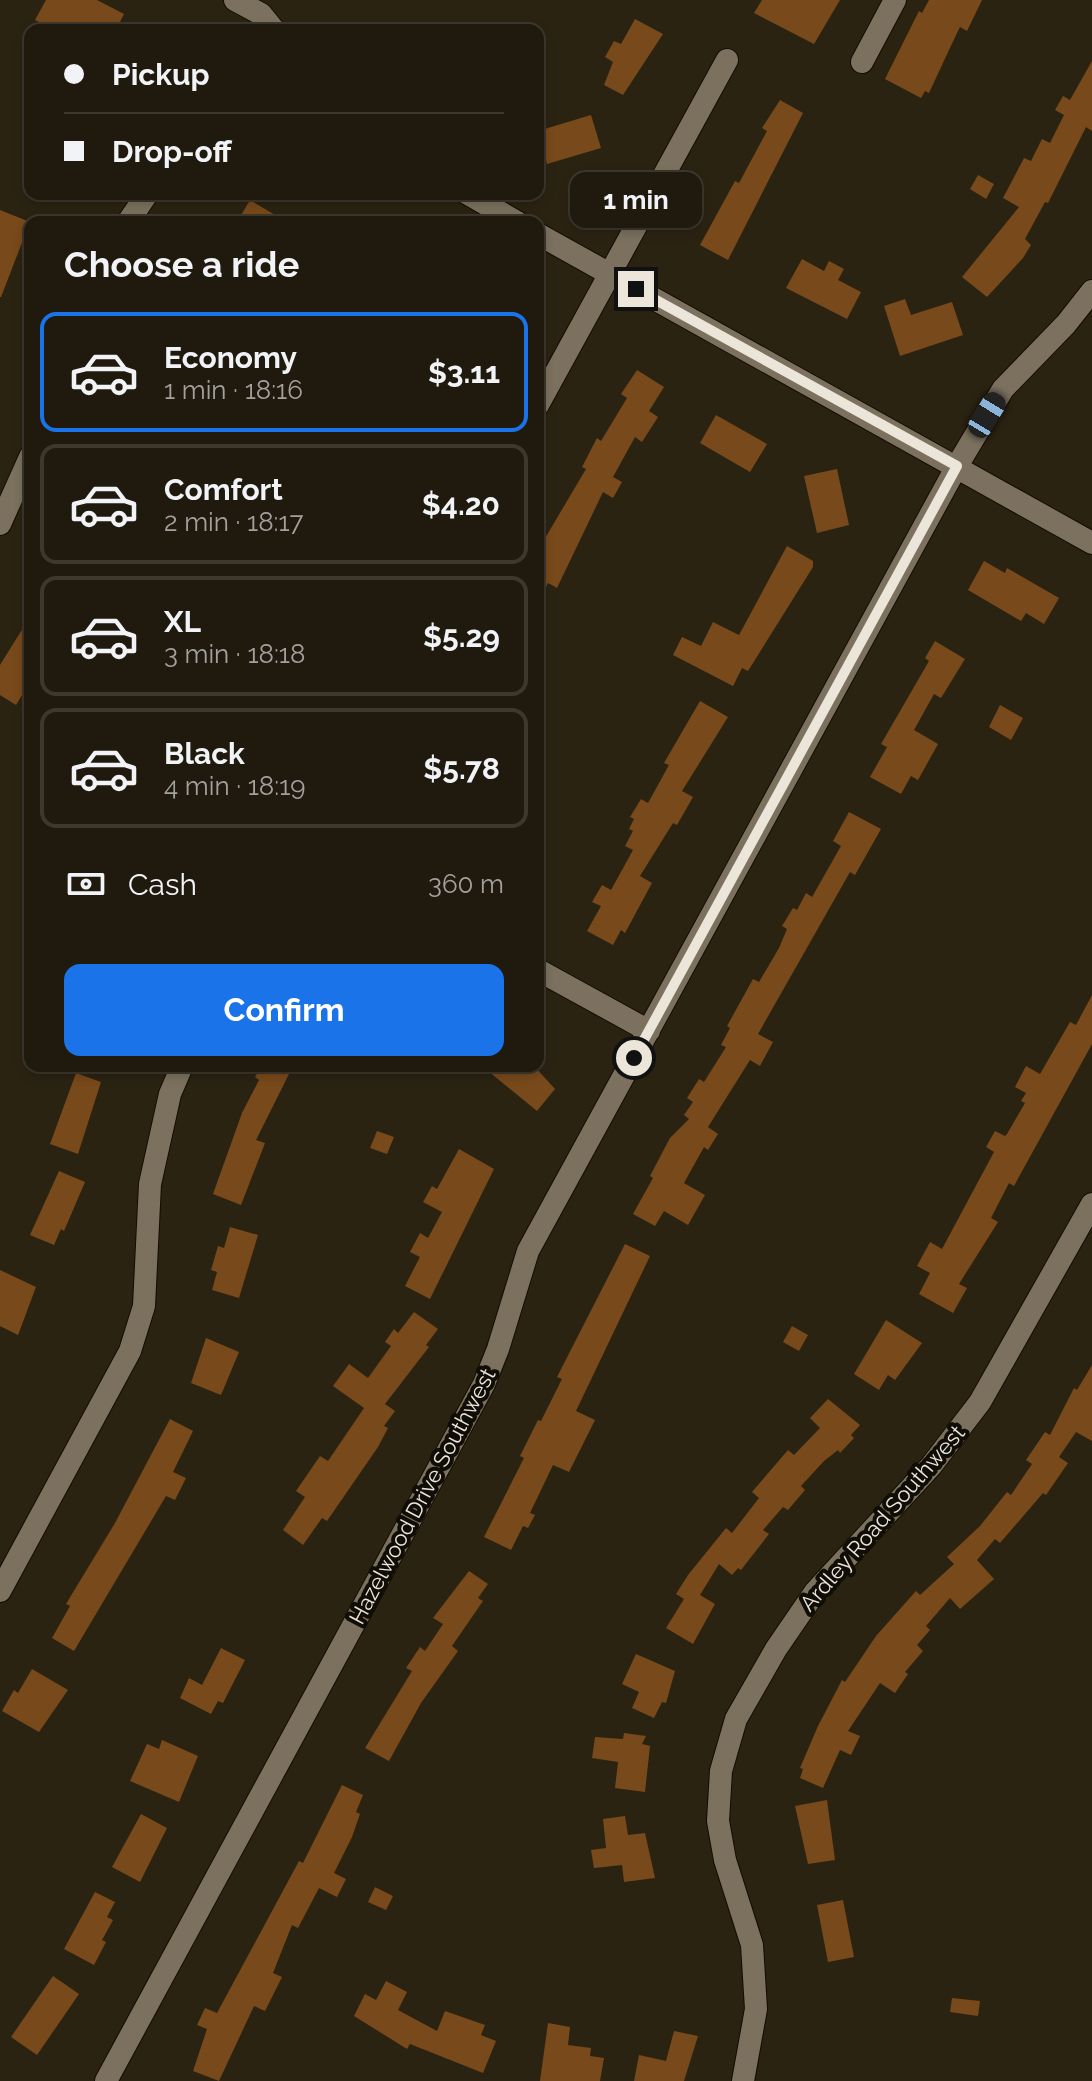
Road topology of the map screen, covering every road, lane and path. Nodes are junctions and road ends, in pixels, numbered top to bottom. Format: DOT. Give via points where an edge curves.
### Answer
graph roads {
  1 [pos="235,0"];
  2 [pos="895,0"];
  3 [pos="269,24"];
  4 [pos="727,60"];
  5 [pos="862,62"];
  6 [pos="478,200"];
  7 [pos="506,216"];
  8 [pos="544,237"];
  9 [pos="609,275"];
  10 [pos="1092,291"];
  11 [pos="544,394"];
  12 [pos="957,466"];
  13 [pos="24,470"];
  14 [pos="0,524"];
  15 [pos="1092,543"];
  16 [pos="544,973"];
  17 [pos="649,1031"];
  18 [pos="179,1072"];
  19 [pos="1092,1204"];
  20 [pos="0,1591"];
  21 [pos="106,2081"];
  22 [pos="743,2081"];
  1 -- 3 [label="street"];
  2 -- 5 [label="street"];
  4 -- 9 [label="street"];
  6 -- 7 [label="street"];
  8 -- 9 [label="street"];
  9 -- 11 [label="street"];
  9 -- 12 [label="street"];
  10 -- 12 [label="street, Hazelwood Drive Southwest" via="1003,389"];
  12 -- 15 [label="street"];
  12 -- 17 [label="street, Hazelwood Drive Southwest"];
  13 -- 14 [label="street"];
  16 -- 17 [label="street"];
  17 -- 21 [label="street, Hazelwood Drive Southwest" via="528,1251 484,1384"];
  18 -- 20 [label="street" via="150,1184 144,1306 130,1351"];
  19 -- 22 [label="street, Ardley Road Southwest" via="980,1402 931,1466 815,1592 736,1719 721,1771 718,1821 752,1945 756,2009"];
}
